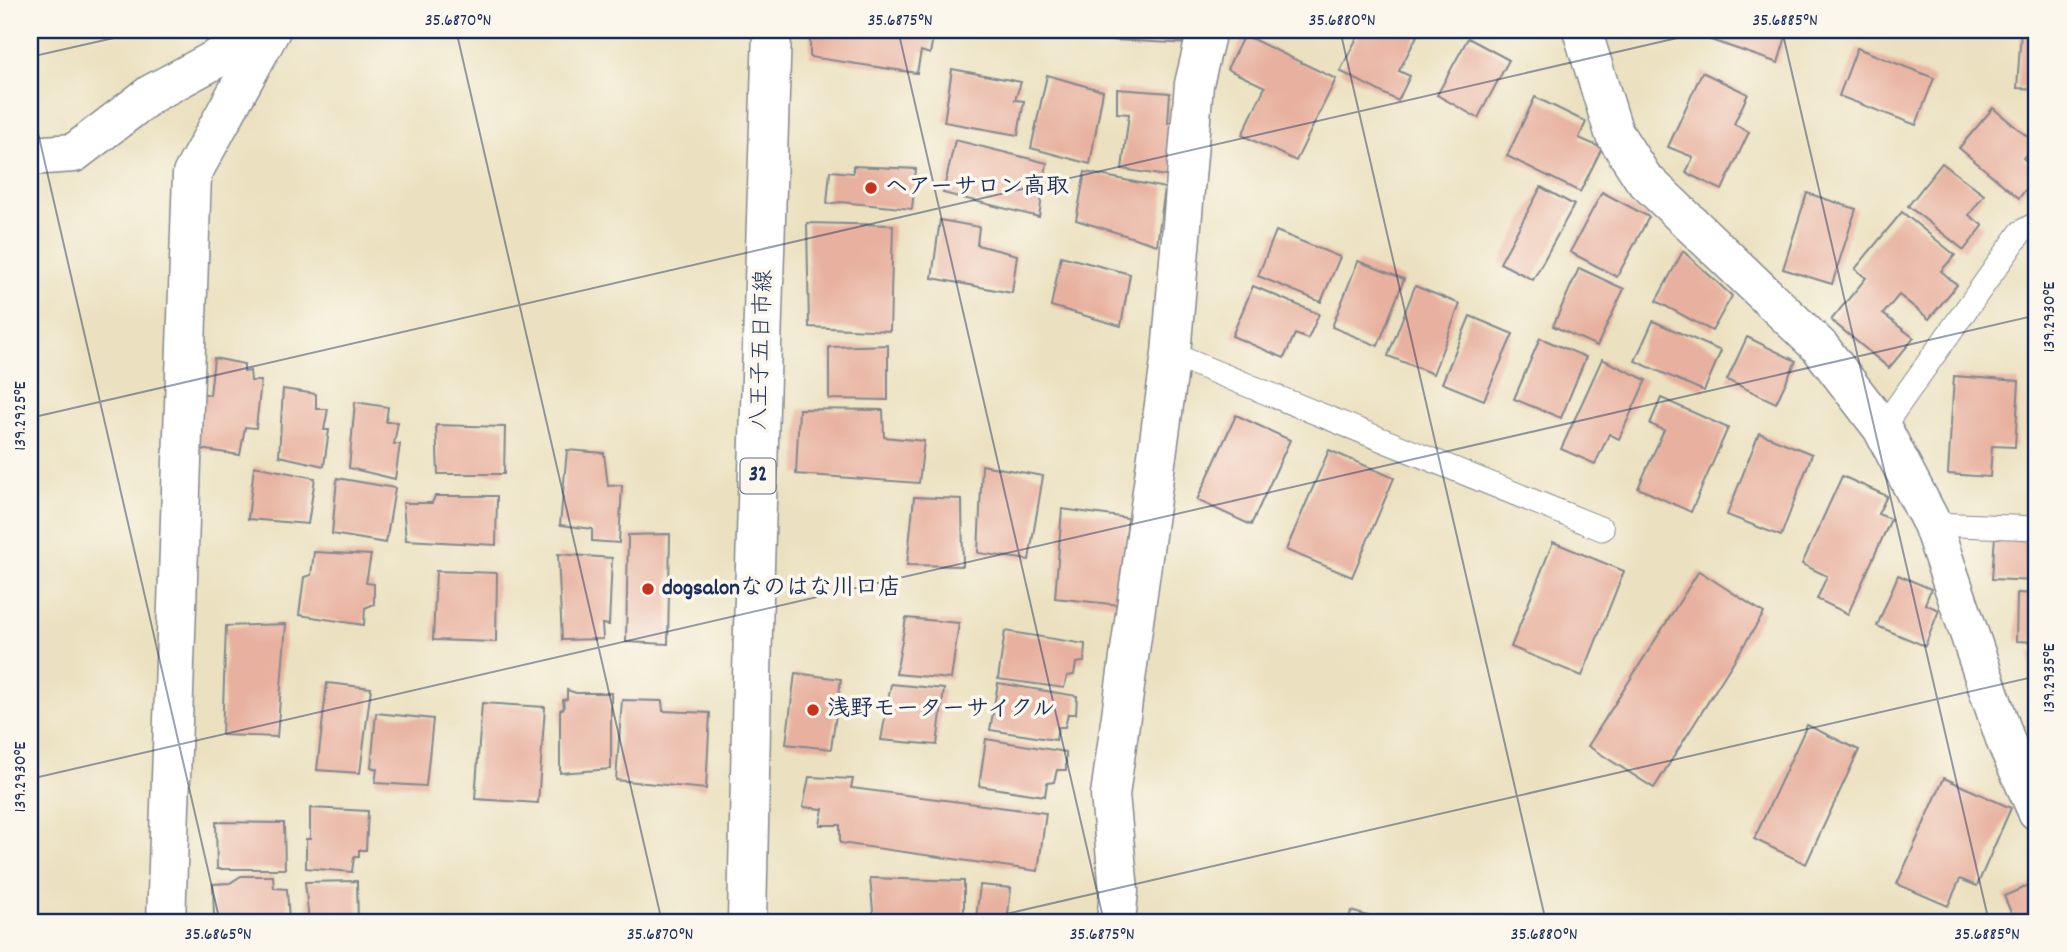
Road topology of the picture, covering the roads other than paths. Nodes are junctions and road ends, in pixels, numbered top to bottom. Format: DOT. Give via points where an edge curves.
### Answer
graph roads {
  1 [pos="270,30"];
  2 [pos="772,30"];
  3 [pos="1207,30"];
  4 [pos="1582,30"];
  5 [pos="30,156"];
  6 [pos="2037,223"];
  7 [pos="1171,354"];
  8 [pos="1882,428"];
  9 [pos="1932,524"];
  10 [pos="2037,528"];
  11 [pos="1602,529"];
  12 [pos="2037,811"];
  13 [pos="166,922"];
  14 [pos="747,922"];
  15 [pos="1116,922"];
  1 -- 5 [label="street" via="151,94 74,153"];
  1 -- 13 [label="street" via="192,174"];
  2 -- 14 [label="street, 八王子五日市線 / 32"];
  3 -- 7 [label="street" via="1194,84"];
  4 -- 8 [label="street" via="1614,133 1643,178 1821,347"];
  6 -- 8 [label="lane" via="2021,232"];
  7 -- 11 [label="lane"];
  7 -- 15 [label="street" via="1110,796 1119,891"];
  8 -- 9 [label="street"];
  9 -- 10 [label="lane"];
  9 -- 12 [label="street" via="2006,742"];
}
